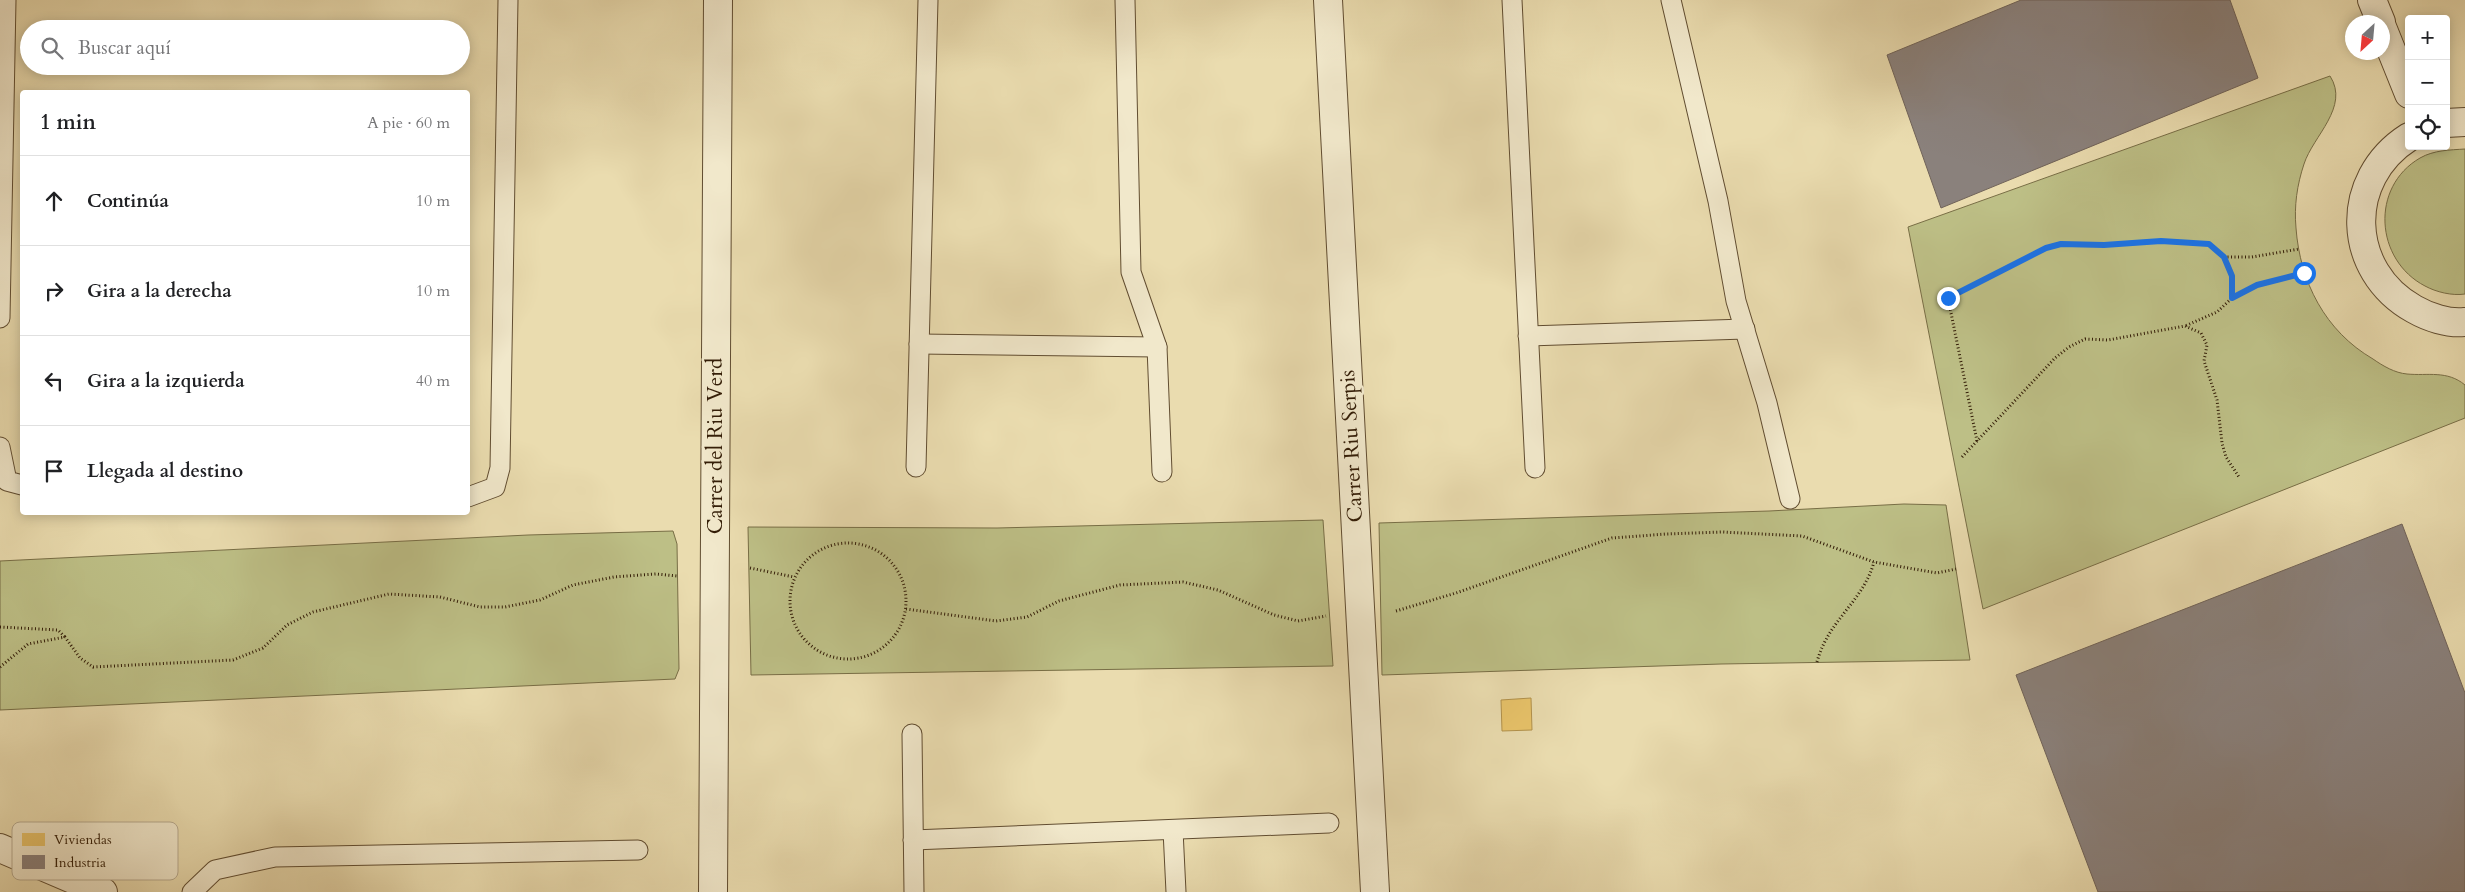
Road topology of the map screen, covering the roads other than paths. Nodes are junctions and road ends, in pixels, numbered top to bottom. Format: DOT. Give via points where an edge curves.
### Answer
graph roads {
  1 [pos="6,0"];
  2 [pos="508,0"];
  3 [pos="718,0"];
  4 [pos="928,0"];
  5 [pos="1125,0"];
  6 [pos="1328,0"];
  7 [pos="1512,0"];
  8 [pos="1671,0"];
  9 [pos="2372,0"];
  10 [pos="2378,15"];
  11 [pos="2390,47"];
  12 [pos="2405,84"];
  13 [pos="2465,122"];
  14 [pos="2450,123"];
  15 [pos="2405,139"];
  16 [pos="0,318"];
  17 [pos="2465,322"];
  18 [pos="1744,329"];
  19 [pos="1528,336"];
  20 [pos="919,344"];
  21 [pos="1157,347"];
  22 [pos="0,447"];
  23 [pos="916,467"];
  24 [pos="1534,468"];
  25 [pos="1162,472"];
  26 [pos="20,484"];
  27 [pos="470,496"];
  28 [pos="1790,499"];
  29 [pos="912,734"];
  30 [pos="1329,823"];
  31 [pos="1173,830"];
  32 [pos="913,840"];
  33 [pos="0,848"];
  34 [pos="638,850"];
  35 [pos="12,853"];
  36 [pos="75,880"];
  37 [pos="103,892"];
  38 [pos="192,892"];
  39 [pos="713,892"];
  40 [pos="914,892"];
  41 [pos="1176,892"];
  42 [pos="1375,892"];
  1 -- 16 [label="lane"];
  2 -- 27 [label="lane" via="500,468 495,487"];
  3 -- 39 [label="street, Carrer del Riu Verd"];
  4 -- 20 [label="lane"];
  5 -- 21 [label="lane" via="1131,272"];
  6 -- 42 [label="street, Carrer Riu Serpis"];
  7 -- 19 [label="lane"];
  8 -- 18 [label="lane"];
  9 -- 10 [label="street"];
  11 -- 12 [label="street"];
  13 -- 14 [label="street"];
  15 -- 17 [label="street" via="2392,147 2372,174 2361,207 2362,242 2375,274 2397,300 2428,317"];
  18 -- 19 [label="lane"];
  18 -- 28 [label="lane" via="1767,403"];
  19 -- 24 [label="lane"];
  20 -- 21 [label="lane"];
  20 -- 23 [label="lane"];
  21 -- 25 [label="lane"];
  22 -- 26 [label="lane" via="7,481"];
  29 -- 32 [label="lane"];
  30 -- 31 [label="lane"];
  31 -- 32 [label="lane"];
  31 -- 41 [label="lane"];
  32 -- 40 [label="lane"];
  33 -- 35 [label="street"];
  34 -- 38 [label="lane" via="275,857 215,870"];
  36 -- 37 [label="street"];
}
